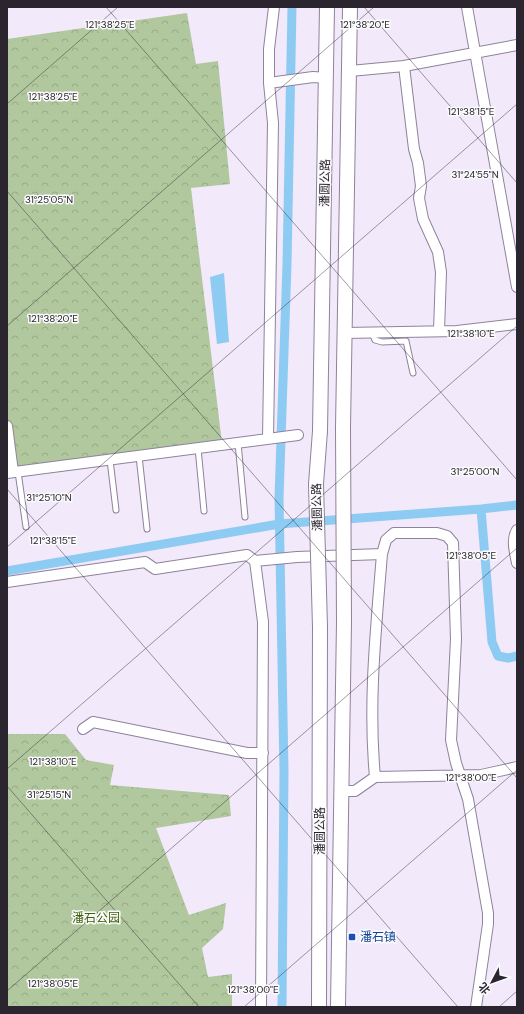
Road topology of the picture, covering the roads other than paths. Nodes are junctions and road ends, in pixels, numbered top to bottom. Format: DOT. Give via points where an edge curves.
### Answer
graph roads {
  1 [pos="274,7"];
  2 [pos="327,7"];
  3 [pos="350,7"];
  4 [pos="467,7"];
  5 [pos="517,45"];
  6 [pos="475,53"];
  7 [pos="404,66"];
  8 [pos="350,71"];
  9 [pos="327,78"];
  10 [pos="271,83"];
  11 [pos="517,287"];
  12 [pos="517,324"];
  13 [pos="439,331"];
  14 [pos="345,333"];
  15 [pos="372,333"];
  16 [pos="413,373"];
  17 [pos="7,426"];
  18 [pos="298,435"];
  19 [pos="270,439"];
  20 [pos="238,443"];
  21 [pos="198,448"];
  22 [pos="139,456"];
  23 [pos="110,460"];
  24 [pos="13,472"];
  25 [pos="116,510"];
  26 [pos="204,511"];
  27 [pos="245,517"];
  28 [pos="26,527"];
  29 [pos="148,529"];
  30 [pos="517,530"];
  31 [pos="382,554"];
  32 [pos="258,560"];
  33 [pos="517,563"];
  34 [pos="7,582"];
  35 [pos="83,729"];
  36 [pos="263,753"];
  37 [pos="517,766"];
  38 [pos="459,776"];
  39 [pos="375,777"];
  40 [pos="320,790"];
  41 [pos="342,791"];
  42 [pos="261,1007"];
  43 [pos="319,1007"];
  44 [pos="338,1007"];
  45 [pos="476,1007"];
  1 -- 10 [label="street" via="269,49"];
  2 -- 9 [label="main road, 潘圆公路"];
  3 -- 8 [label="main road, 潘圆公路"];
  4 -- 6 [label="street"];
  5 -- 6 [label="street"];
  6 -- 7 [label="street"];
  6 -- 11 [label="street"];
  7 -- 8 [label="street"];
  7 -- 13 [label="street" via="421,186 419,198 423,219 438,252 441,272"];
  8 -- 14 [label="main road, 潘圆公路"];
  9 -- 10 [label="street"];
  9 -- 40 [label="main road, 潘圆公路, bridge" via="320,431 316,484 320,627"];
  10 -- 19 [label="street" via="273,123"];
  12 -- 13 [label="street"];
  13 -- 15 [label="street"];
  14 -- 15 [label="street"];
  14 -- 41 [label="main road, 潘圆公路, bridge"];
  15 -- 16 [label="lane" via="375,340 382,342 406,341"];
  17 -- 24 [label="street"];
  18 -- 19 [label="street"];
  19 -- 20 [label="street"];
  20 -- 21 [label="street"];
  20 -- 27 [label="lane"];
  21 -- 22 [label="street"];
  21 -- 26 [label="lane"];
  22 -- 23 [label="street"];
  22 -- 29 [label="lane"];
  23 -- 24 [label="street"];
  23 -- 25 [label="lane"];
  24 -- 28 [label="lane"];
  30 -- 33 [label="street" via="514,534"];
  31 -- 32 [label="street"];
  31 -- 38 [label="street" via="386,540 394,533 437,534 447,536 453,543 456,639 452,740"];
  31 -- 39 [label="street" via="374,637 371,737"];
  32 -- 34 [label="street" via="247,555 155,569 145,562"];
  32 -- 36 [label="street" via="263,622"];
  35 -- 36 [label="street" via="93,722 247,753"];
  36 -- 42 [label="street"];
  37 -- 38 [label="street" via="482,775"];
  38 -- 39 [label="street"];
  38 -- 45 [label="street" via="468,799 488,913"];
  39 -- 41 [label="street" via="355,791"];
  40 -- 41 [label="main road"];
  40 -- 43 [label="main road, 潘圆公路"];
  41 -- 44 [label="main road, 潘圆公路"];
}
